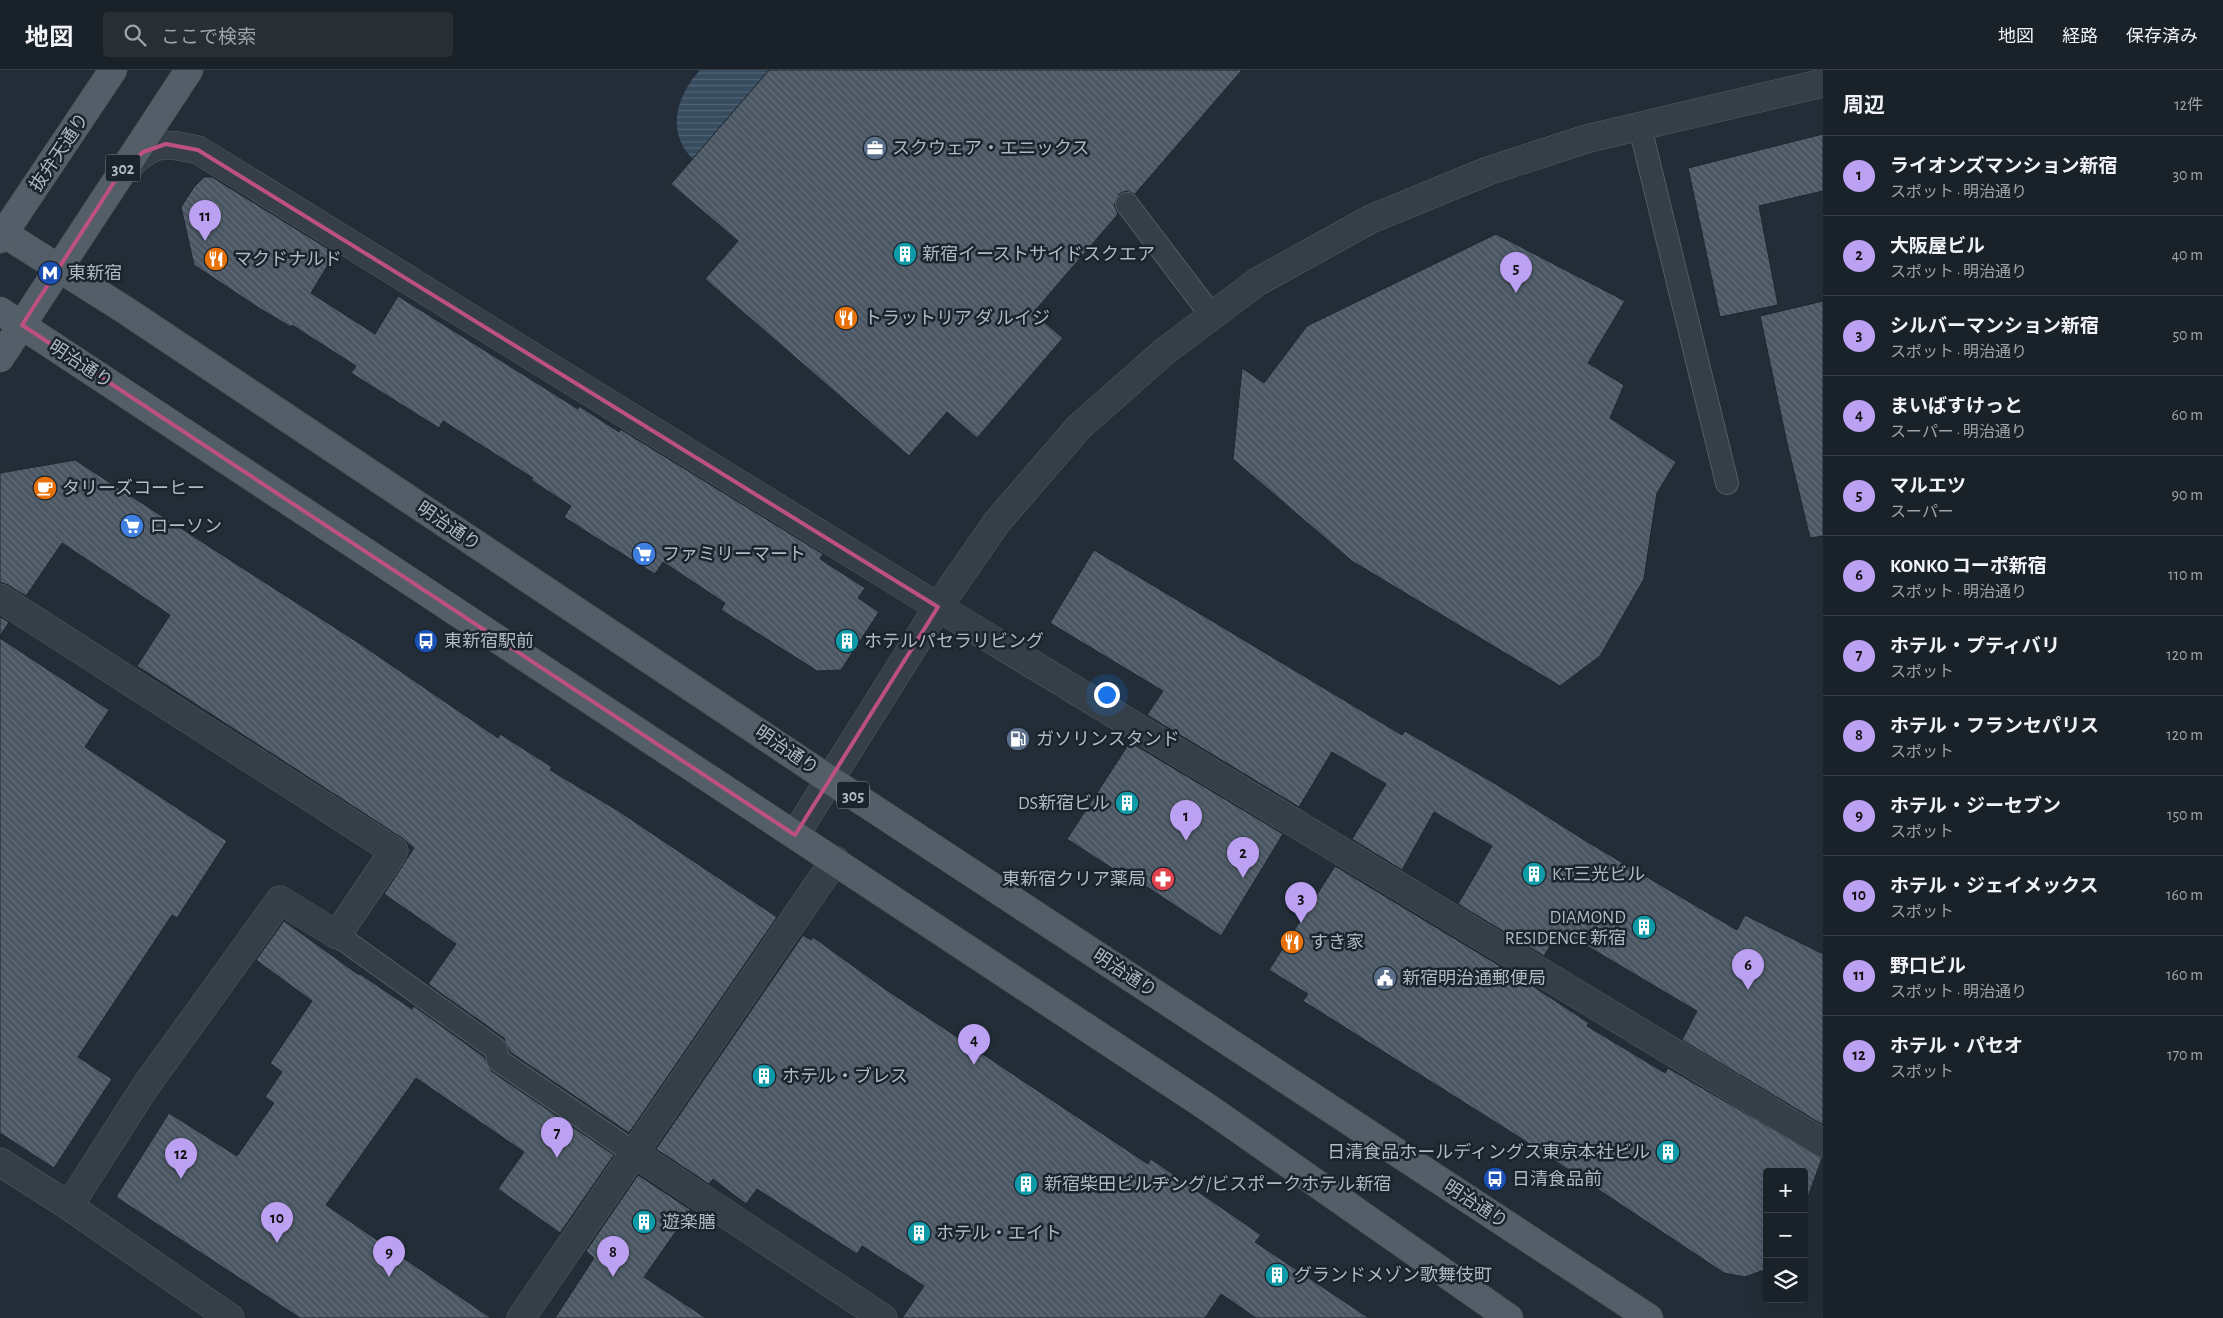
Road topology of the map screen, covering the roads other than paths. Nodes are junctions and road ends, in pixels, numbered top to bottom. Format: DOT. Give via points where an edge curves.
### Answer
graph roads {
  1 [pos="113,70"];
  2 [pos="189,70"];
  3 [pos="1823,83"];
  4 [pos="1640,127"];
  5 [pos="118,176"];
  6 [pos="1126,204"];
  7 [pos="1,234"];
  8 [pos="59,268"];
  9 [pos="1212,316"];
  10 [pos="11,318"];
  11 [pos="0,358"];
  12 [pos="1727,483"];
  13 [pos="0,598"];
  14 [pos="938,607"];
  15 [pos="830,780"];
  16 [pos="795,834"];
  17 [pos="835,860"];
  18 [pos="337,935"];
  19 [pos="1823,1143"];
  20 [pos="634,1153"];
  21 [pos="0,1162"];
  22 [pos="69,1206"];
  23 [pos="230,1318"];
  24 [pos="521,1318"];
  25 [pos="883,1318"];
  26 [pos="1509,1318"];
  27 [pos="1649,1318"];
  1 -- 7 [label="main road, 抜弁天通り"];
  2 -- 5 [label="main road, 302"];
  3 -- 4 [label="street"];
  4 -- 9 [label="street" via="1586,140 1488,171 1371,219 1257,282"];
  4 -- 12 [label="lane"];
  5 -- 8 [label="main road, 302"];
  5 -- 14 [label="street" via="143,152 166,144 198,150"];
  6 -- 9 [label="lane"];
  7 -- 8 [label="main road, 明治通り / 305"];
  8 -- 10 [label="main road, 302"];
  8 -- 15 [label="main road, 明治通り / 305"];
  9 -- 14 [label="street" via="1166,351 1079,427 997,522"];
  10 -- 11 [label="main road, 302"];
  10 -- 16 [label="main road, 明治通り" via="705,778"];
  13 -- 18 [label="street" via="394,851"];
  14 -- 15 [label="street"];
  14 -- 19 [label="street"];
  15 -- 16 [label="street"];
  15 -- 27 [label="main road, 明治通り / 305"];
  16 -- 17 [label="main road, 明治通り"];
  17 -- 20 [label="street"];
  17 -- 26 [label="main road, 明治通り" via="1207,1107"];
  18 -- 20 [label="lane" via="496,1049 498,1060"];
  18 -- 22 [label="street" via="280,900 145,1087"];
  20 -- 24 [label="street"];
  20 -- 25 [label="street"];
  21 -- 22 [label="street"];
  22 -- 23 [label="street"];
}
